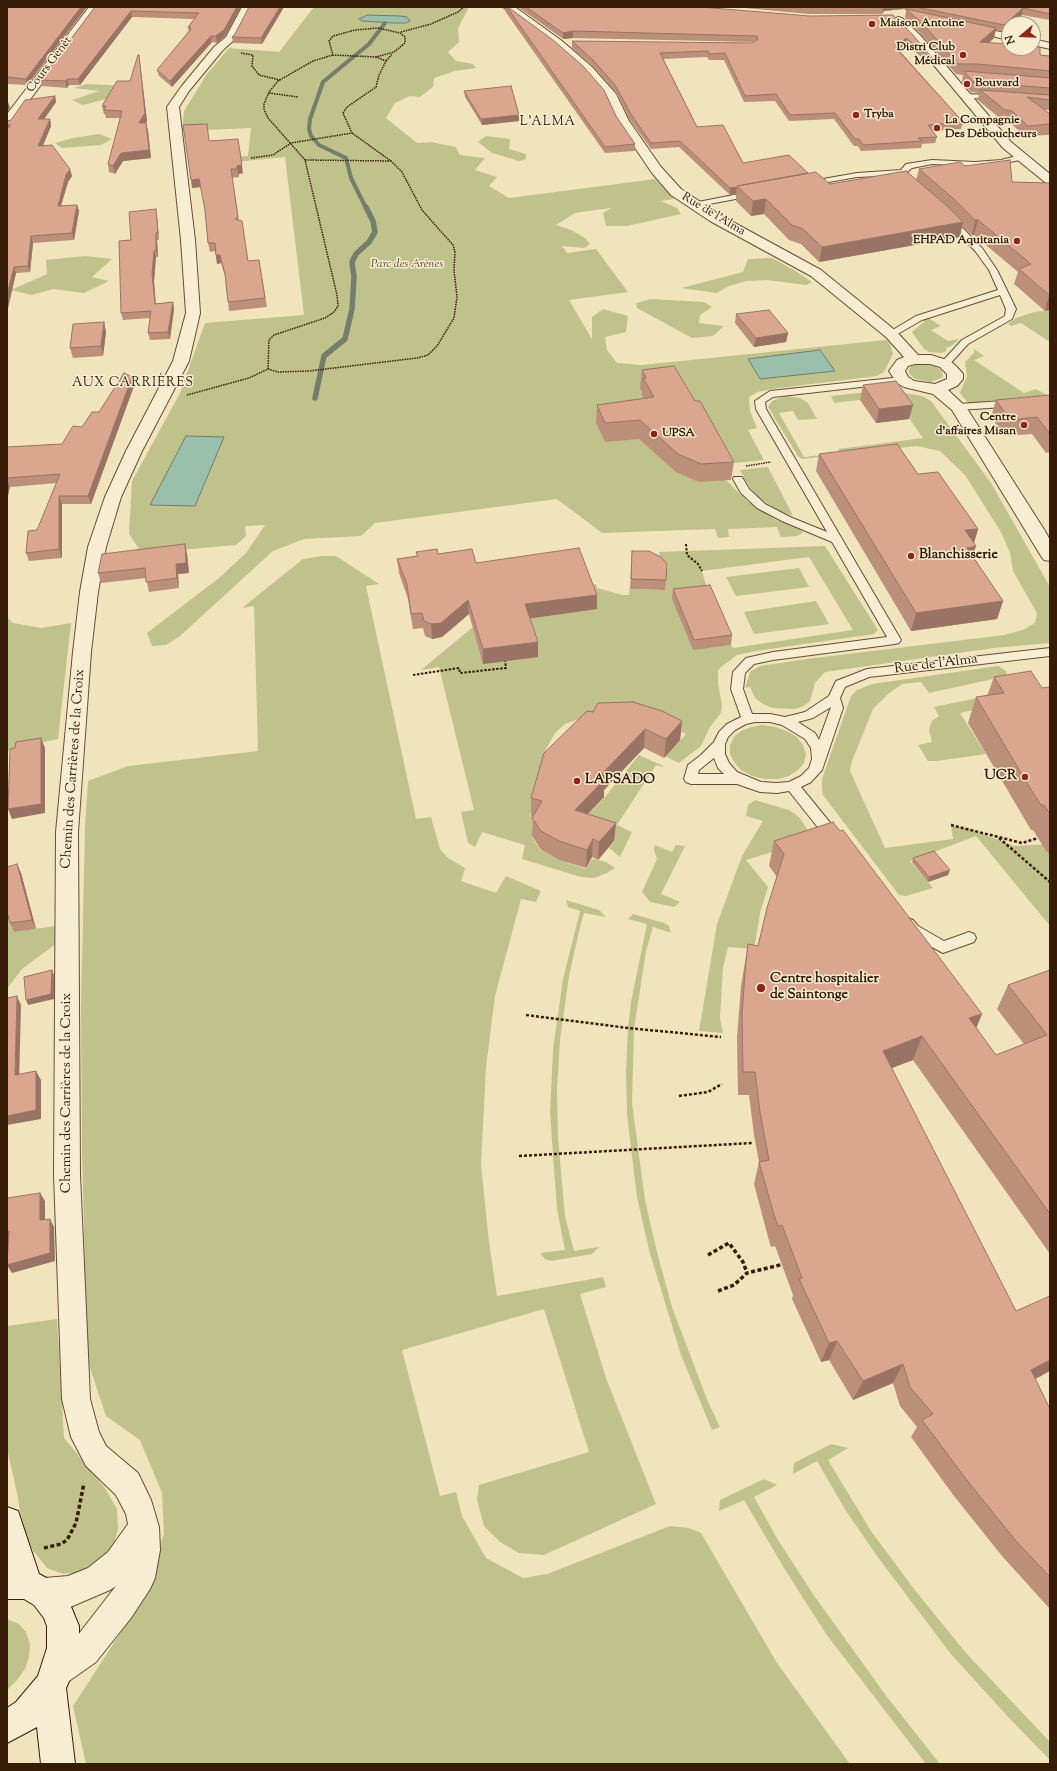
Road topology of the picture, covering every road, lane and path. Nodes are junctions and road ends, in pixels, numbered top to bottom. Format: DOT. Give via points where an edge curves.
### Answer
graph roads {
  1 [pos="94,7"];
  2 [pos="246,7"];
  3 [pos="464,7"];
  4 [pos="508,7"];
  5 [pos="899,16"];
  6 [pos="951,24"];
  7 [pos="400,33"];
  8 [pos="1001,35"];
  9 [pos="573,42"];
  10 [pos="561,45"];
  11 [pos="394,52"];
  12 [pos="241,53"];
  13 [pos="333,55"];
  14 [pos="376,57"];
  15 [pos="386,61"];
  16 [pos="280,80"];
  17 [pos="269,93"];
  18 [pos="965,96"];
  19 [pos="298,97"];
  20 [pos="1006,98"];
  21 [pos="7,122"];
  22 [pos="352,133"];
  23 [pos="291,143"];
  24 [pos="1021,157"];
  25 [pos="251,158"];
  26 [pos="305,160"];
  27 [pos="391,161"];
  28 [pos="903,172"];
  29 [pos="1050,180"];
  30 [pos="794,186"];
  31 [pos="762,192"];
  32 [pos="918,194"];
  33 [pos="693,204"];
  34 [pos="942,213"];
  35 [pos="1005,294"];
  36 [pos="891,334"];
  37 [pos="914,359"];
  38 [pos="945,364"];
  39 [pos="268,368"];
  40 [pos="902,380"];
  41 [pos="938,389"];
  42 [pos="162,399"];
  43 [pos="1050,401"];
  44 [pos="958,407"];
  45 [pos="790,460"];
  46 [pos="738,479"];
  47 [pos="835,538"];
  48 [pos="686,544"];
  49 [pos="1050,556"];
  50 [pos="702,571"];
  51 [pos="1050,652"];
  52 [pos="505,661"];
  53 [pos="413,675"];
  54 [pos="834,698"];
  55 [pos="748,720"];
  56 [pos="786,722"];
  57 [pos="719,744"];
  58 [pos="818,759"];
  59 [pos="739,779"];
  60 [pos="792,786"];
  61 [pos="951,825"];
  62 [pos="999,837"];
  63 [pos="1038,838"];
  64 [pos="847,853"];
  65 [pos="1050,882"];
  66 [pos="897,912"];
  67 [pos="969,938"];
  68 [pos="526,1015"];
  69 [pos="721,1037"];
  70 [pos="722,1084"];
  71 [pos="679,1096"];
  72 [pos="752,1143"];
  73 [pos="519,1156"];
  74 [pos="708,1255"];
  75 [pos="784,1264"];
  76 [pos="747,1273"];
  77 [pos="718,1290"];
  78 [pos="86,1437"];
  79 [pos="7,1522"];
  80 [pos="144,1527"];
  81 [pos="37,1548"];
  82 [pos="26,1587"];
  83 [pos="54,1679"];
  84 [pos="7,1726"];
  85 [pos="58,1764"];
  1 -- 21 [label="street, Cours Genêt"];
  2 -- 42 [label="street, Chemin des Carrières de la Croix" via="230,39 218,49 173,107 188,240 193,313 181,361"];
  3 -- 7 [label="path" via="431,24"];
  4 -- 10 [label="street, Rue de l'Alma"];
  5 -- 18 [label="street" via="955,78"];
  6 -- 8 [label="street"];
  7 -- 11 [label="path" via="405,37 405,43"];
  7 -- 13 [label="path" via="384,28 341,33 329,41"];
  9 -- 10 [label="street"];
  10 -- 33 [label="street, Rue de l'Alma" via="588,69 610,94 623,121 656,170 676,192"];
  11 -- 14 [label="path"];
  11 -- 15 [label="path"];
  12 -- 16 [label="path" via="253,55 252,66 259,75"];
  13 -- 14 [label="path"];
  13 -- 16 [label="path" via="313,61"];
  14 -- 15 [label="path"];
  15 -- 22 [label="path" via="378,75 376,87 347,107 343,113"];
  16 -- 17 [label="path"];
  17 -- 19 [label="path"];
  17 -- 23 [label="path" via="264,109 268,118"];
  18 -- 20 [label="lane"];
  18 -- 24 [label="street" via="1007,145"];
  22 -- 23 [label="path"];
  22 -- 27 [label="path"];
  23 -- 25 [label="path" via="273,155"];
  23 -- 26 [label="path"];
  24 -- 28 [label="lane" via="975,164 918,164 905,168"];
  24 -- 29 [label="street"];
  26 -- 27 [label="path"];
  26 -- 39 [label="path" via="338,306 325,318 274,335 269,340"];
  27 -- 39 [label="path" via="406,178 422,210 455,252 457,297 454,318 437,346 428,354 389,362 311,371 278,372"];
  28 -- 30 [label="lane" via="857,175"];
  28 -- 32 [label="lane"];
  31 -- 33 [label="lane"];
  33 -- 36 [label="street, Rue de l'Alma" via="816,273"];
  34 -- 35 [label="lane" via="979,250"];
  35 -- 36 [label="lane" via="919,318"];
  35 -- 38 [label="lane" via="1011,309 1009,317 965,342"];
  36 -- 37 [label="street, Rue de l'Alma"];
  37 -- 38 [label="street"];
  37 -- 40 [label="street" via="898,367 898,376"];
  38 -- 41 [label="street" via="955,374 955,379"];
  39 -- 42 [label="path" via="249,378"];
  40 -- 41 [label="street" via="918,387"];
  40 -- 45 [label="lane" via="770,394 760,401 761,409"];
  41 -- 44 [label="street"];
  42 -- 78 [label="street, Chemin des Carrières de la Croix" via="113,497 97,547 82,652 67,832 68,1175 76,1399"];
  43 -- 44 [label="lane"];
  44 -- 49 [label="street"];
  45 -- 46 [label="path" via="732,468"];
  45 -- 47 [label="lane"];
  46 -- 47 [label="lane" via="745,491 761,506 786,519"];
  47 -- 55 [label="lane" via="895,640 750,661 739,672 737,689"];
  48 -- 50 [label="path" via="687,555"];
  51 -- 54 [label="lane, Rue de l'Alma" via="867,674 840,684"];
  52 -- 53 [label="path" via="506,668 460,673 459,668"];
  54 -- 56 [label="lane" via="809,715"];
  54 -- 58 [label="lane" via="837,708"];
  55 -- 56 [label="lane" via="770,718"];
  55 -- 57 [label="lane" via="731,727"];
  56 -- 58 [label="lane" via="810,736 817,748"];
  57 -- 59 [label="lane" via="723,765"];
  57 -- 59 [label="lane" via="693,768 691,779"];
  58 -- 60 [label="lane" via="806,780"];
  59 -- 60 [label="lane" via="760,787"];
  60 -- 64 [label="lane"];
  61 -- 62 [label="path"];
  62 -- 63 [label="path" via="1022,843"];
  62 -- 65 [label="path"];
  66 -- 67 [label="lane" via="913,930 943,947"];
  68 -- 69 [label="path"];
  70 -- 71 [label="path" via="708,1092"];
  72 -- 73 [label="path"];
  74 -- 76 [label="path" via="729,1243 743,1262"];
  75 -- 76 [label="path"];
  76 -- 77 [label="path" via="734,1285"];
  78 -- 80 [label="street, Chemin des Carrières de la Croix" via="96,1456 127,1484"];
  78 -- 81 [label="path" via="87,1463 76,1523 67,1540 58,1545"];
  79 -- 82 [label="street"];
  80 -- 82 [label="street" via="119,1563 99,1580 68,1592"];
  80 -- 83 [label="street, Chemin des Carrières de la Croix" via="145,1550 139,1578 85,1651"];
  82 -- 83 [label="street" via="56,1608 63,1626 63,1648"];
  83 -- 84 [label="street" via="28,1714"];
  83 -- 85 [label="street"];
}
